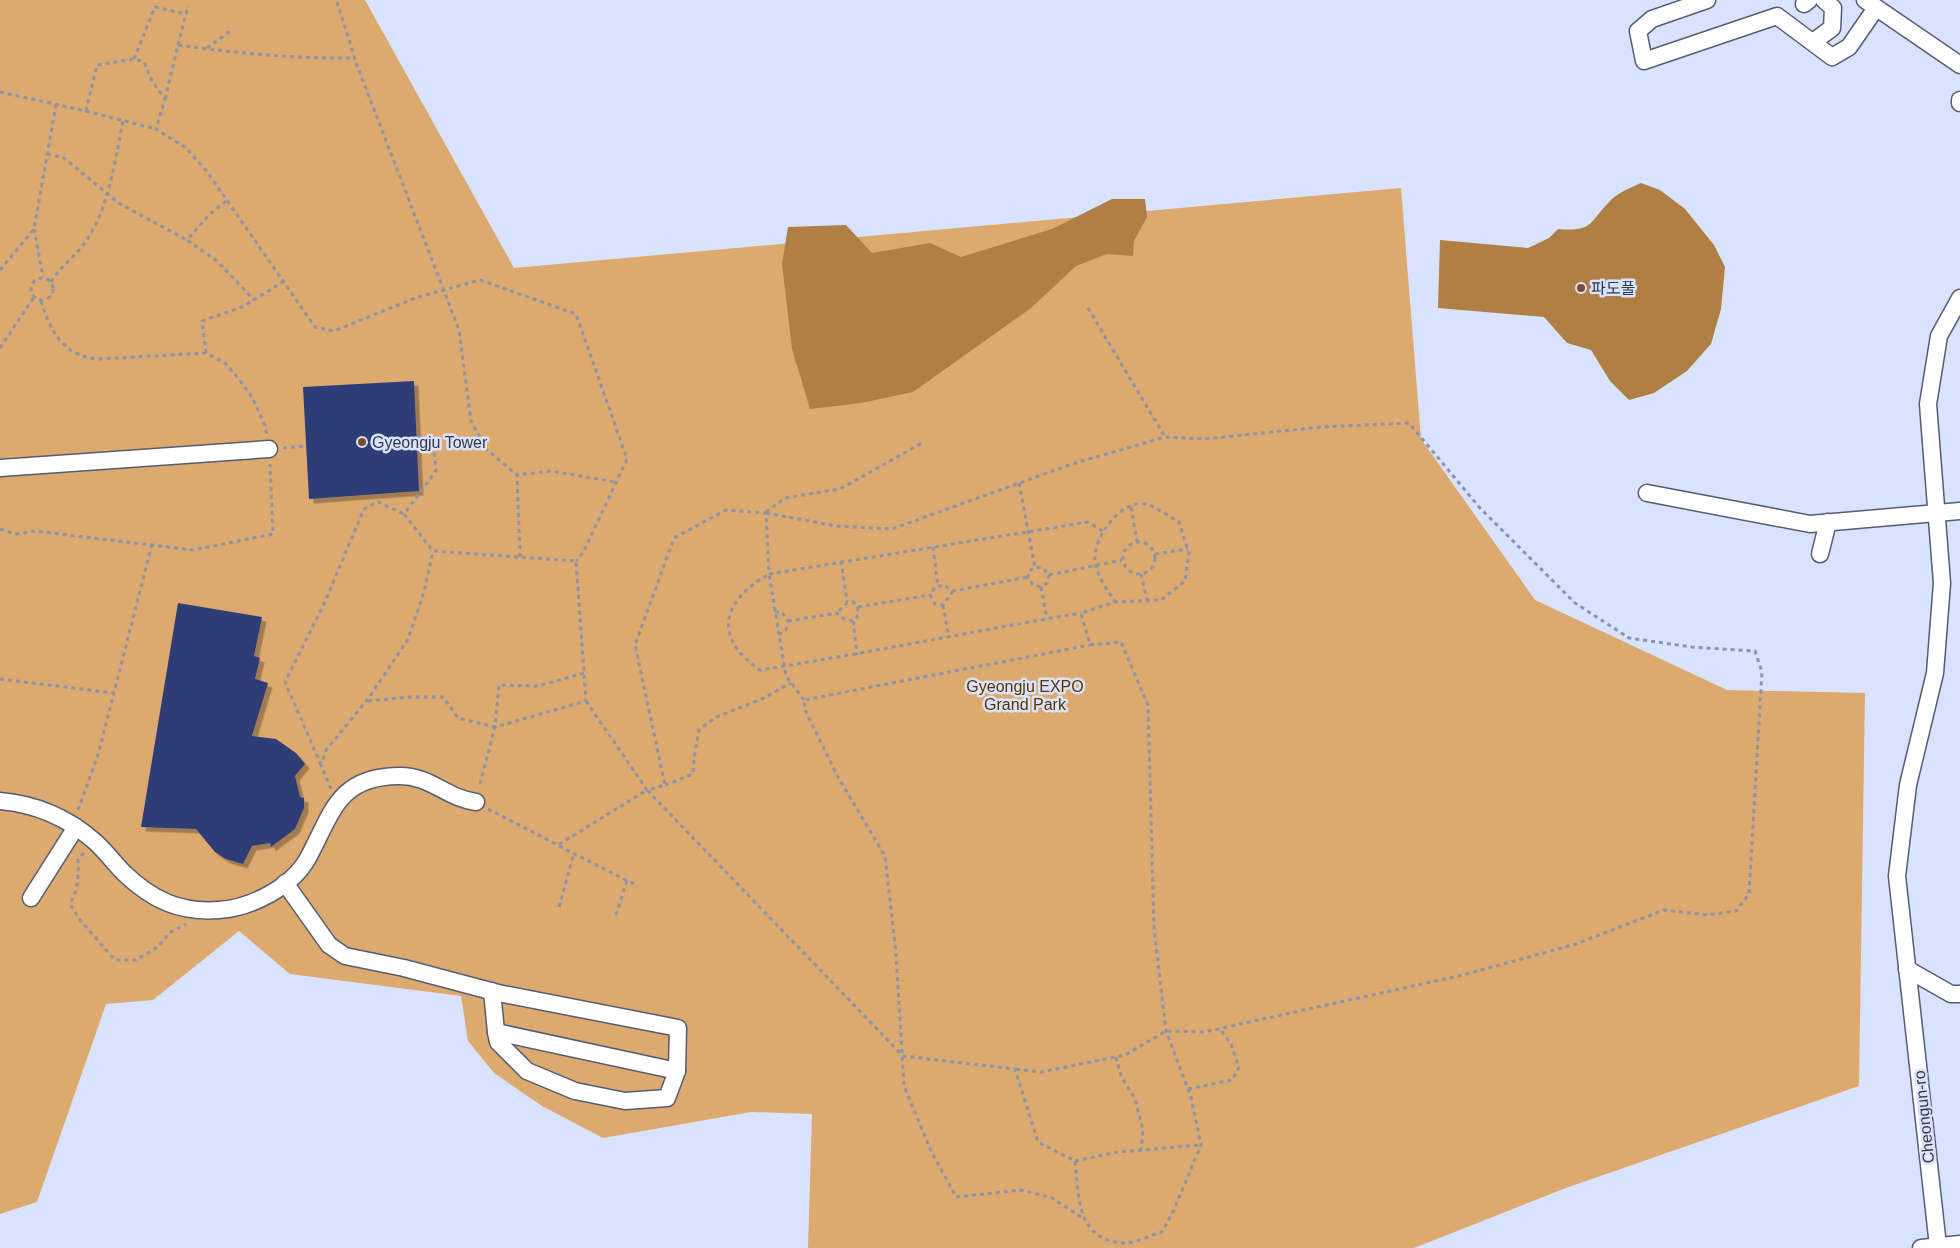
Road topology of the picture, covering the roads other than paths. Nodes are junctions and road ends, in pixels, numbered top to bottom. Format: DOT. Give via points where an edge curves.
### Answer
graph roads {
  1 [pos="1707,0"];
  2 [pos="1824,0"];
  3 [pos="1871,4"];
  4 [pos="1813,42"];
  5 [pos="1960,65"];
  6 [pos="1960,298"];
  7 [pos="269,449"];
  8 [pos="0,468"];
  9 [pos="1647,493"];
  10 [pos="1960,511"];
  11 [pos="1937,513"];
  12 [pos="1828,522"];
  13 [pos="1820,554"];
  14 [pos="0,801"];
  15 [pos="476,802"];
  16 [pos="75,826"];
  17 [pos="285,883"];
  18 [pos="32,898"];
  19 [pos="1907,970"];
  20 [pos="492,991"];
  21 [pos="1960,994"];
  22 [pos="496,1032"];
  23 [pos="677,1071"];
  24 [pos="1960,1244"];
  25 [pos="1938,1246"];
  26 [pos="1921,1248"];
  1 -- 4 [label="street" via="1652,19 1638,31 1644,61 1778,16"];
  2 -- 4 [label="street" via="1833,8 1832,28"];
  3 -- 4 [label="street" via="1849,47 1832,57"];
  3 -- 5 [label="street"];
  6 -- 11 [label="street, Cheongun-ro" via="1938,336 1928,404"];
  7 -- 8 [label="street"];
  9 -- 12 [label="street" via="1810,524"];
  10 -- 11 [label="street"];
  11 -- 12 [label="street"];
  11 -- 19 [label="street, Cheongun-ro" via="1942,583 1935,673 1908,785 1896,876"];
  12 -- 13 [label="street"];
  14 -- 16 [label="street" via="43,810"];
  15 -- 17 [label="street" via="460,800 426,780 412,776 364,783 342,796 325,820 307,860"];
  16 -- 17 [label="street" via="150,895 173,907 221,910 252,902"];
  16 -- 18 [label="street"];
  17 -- 20 [label="street" via="329,945 345,956"];
  19 -- 21 [label="street" via="1951,994"];
  19 -- 25 [label="street, Cheongun-ro"];
  20 -- 22 [label="street"];
  20 -- 23 [label="street" via="678,1028"];
  22 -- 23 [label="street"];
  22 -- 23 [label="street" via="498,1042 528,1071 575,1090 625,1101 667,1098"];
  24 -- 25 [label="street"];
  25 -- 26 [label="street"];
}
